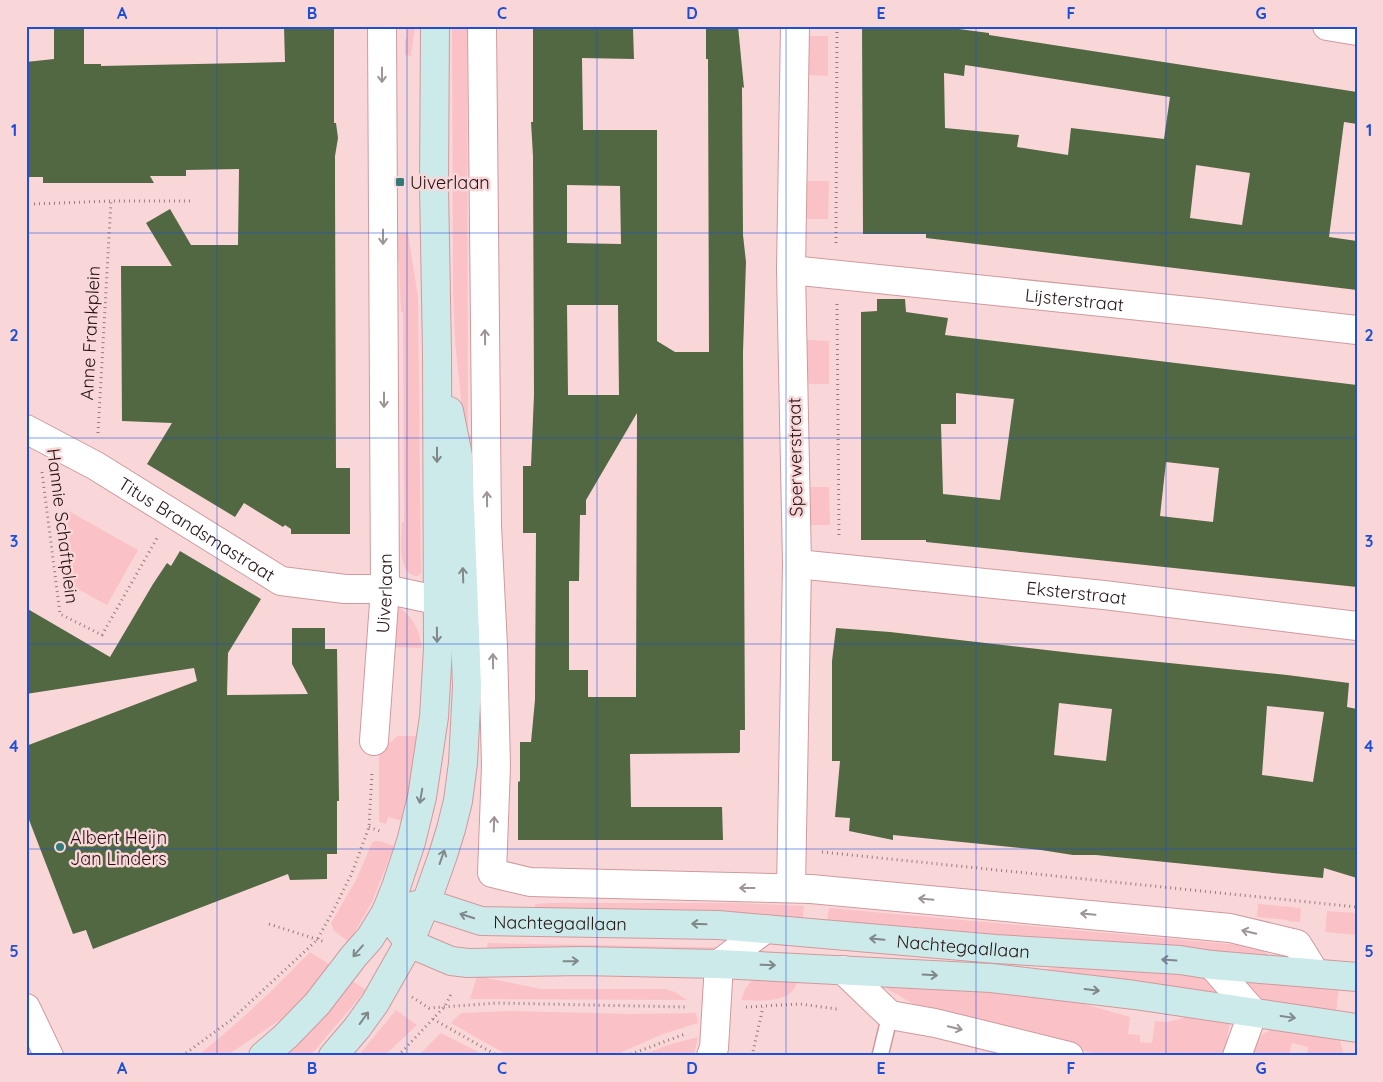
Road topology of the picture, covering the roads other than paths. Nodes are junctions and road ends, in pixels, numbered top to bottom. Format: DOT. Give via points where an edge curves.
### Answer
graph roads {
  1 [pos="382,26"];
  2 [pos="435,26"];
  3 [pos="482,26"];
  4 [pos="795,26"];
  5 [pos="1327,26"];
  6 [pos="1357,31"];
  7 [pos="791,270"];
  8 [pos="1357,330"];
  9 [pos="437,353"];
  10 [pos="32,432"];
  11 [pos="797,564"];
  12 [pos="385,589"];
  13 [pos="436,600"];
  14 [pos="1357,626"];
  15 [pos="374,741"];
  16 [pos="496,766"];
  17 [pos="458,800"];
  18 [pos="790,888"];
  19 [pos="426,904"];
  20 [pos="386,912"];
  21 [pos="765,929"];
  22 [pos="409,943"];
  23 [pos="719,964"];
  24 [pos="1212,965"];
  25 [pos="843,970"];
  26 [pos="1315,973"];
  27 [pos="1357,977"];
  28 [pos="26,1008"];
  29 [pos="1253,1012"];
  30 [pos="890,1015"];
  31 [pos="1357,1028"];
  32 [pos="49,1056"];
  33 [pos="263,1056"];
  34 [pos="333,1056"];
  35 [pos="711,1056"];
  36 [pos="880,1056"];
  37 [pos="1069,1056"];
  38 [pos="1237,1056"];
  1 -- 12 [label="street, Uiverlaan, one-way"];
  2 -- 9 [label="street"];
  16 -- 3 [label="street, one-way" via="487,526"];
  4 -- 7 [label="street, Sperwerstraat"];
  5 -- 6 [label="street"];
  7 -- 8 [label="street, Lijsterstraat"];
  7 -- 11 [label="street, Sperwerstraat"];
  9 -- 13 [label="street, one-way"];
  17 -- 9 [label="street, one-way" via="467,686 459,475"];
  10 -- 12 [label="street, Titus Brandsmastraat" via="96,466 281,581 345,589"];
  11 -- 14 [label="street, Eksterstraat" via="1104,595"];
  11 -- 18 [label="street, Sperwerstraat"];
  12 -- 13 [label="street, Titus Brandsmastraat"];
  12 -- 15 [label="street, Uiverlaan"];
  13 -- 20 [label="street, one-way" via="438,648 434,717 422,797 411,842"];
  16 -- 17 [label="street"];
  18 -- 16 [label="street, one-way" via="530,882 492,872"];
  19 -- 17 [label="street, one-way"];
  26 -- 18 [label="street, one-way" via="1297,944 1230,928"];
  19 -- 20 [label="street, Nachtegaallaan"];
  21 -- 19 [label="street, Nachtegaallaan, one-way" via="640,922 481,921"];
  19 -- 22 [label="street"];
  20 -- 22 [label="street"];
  20 -- 33 [label="street, one-way" via="370,938 317,1004"];
  21 -- 23 [label="street"];
  24 -- 21 [label="street, Nachtegaallaan, one-way"];
  22 -- 23 [label="street, Nachtegaallaan, one-way" via="452,961 468,963"];
  34 -- 22 [label="street, one-way" via="357,1028"];
  23 -- 25 [label="street, Nachtegaallaan, one-way"];
  23 -- 35 [label="street"];
  24 -- 26 [label="street, Nachtegaallaan"];
  24 -- 29 [label="street"];
  25 -- 29 [label="street, Nachtegaallaan, one-way" via="1001,979"];
  25 -- 30 [label="street"];
  26 -- 27 [label="street, Nachtegaallaan"];
  28 -- 32 [label="street"];
  29 -- 31 [label="street, Nachtegaallaan, one-way"];
  29 -- 38 [label="street"];
  30 -- 36 [label="lane"];
  30 -- 37 [label="street, one-way"];
}
